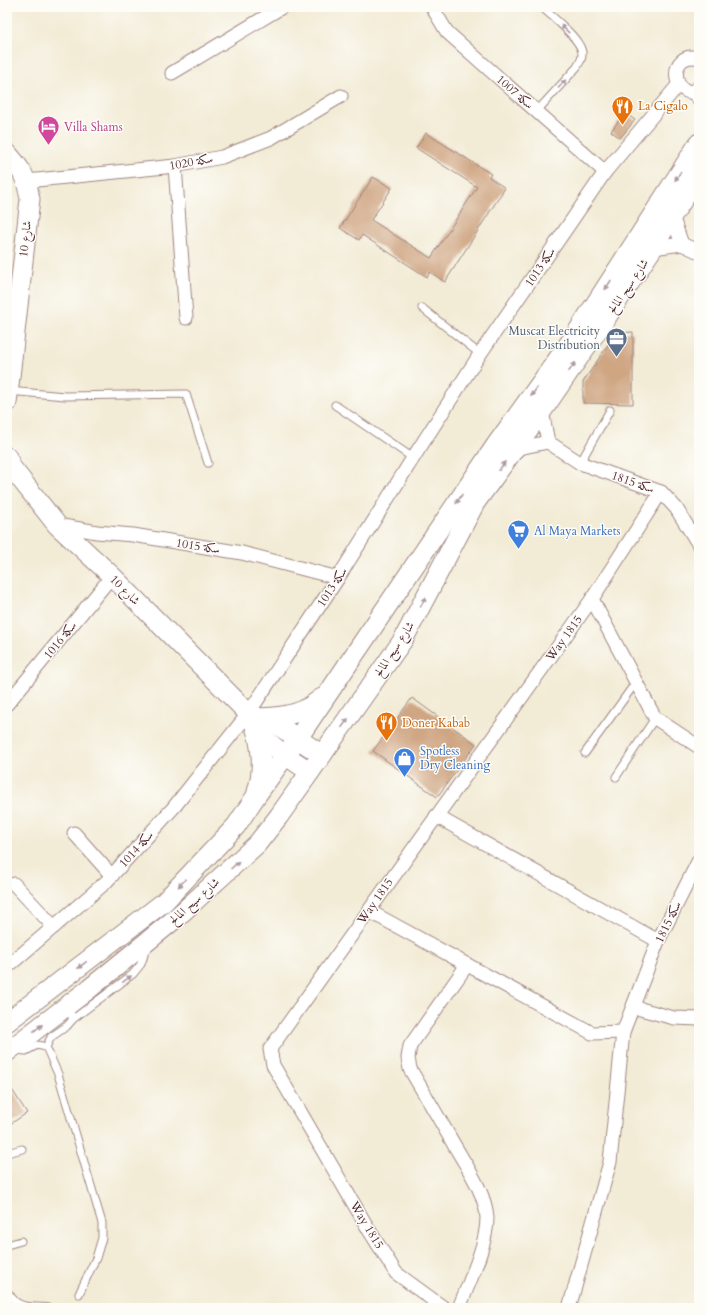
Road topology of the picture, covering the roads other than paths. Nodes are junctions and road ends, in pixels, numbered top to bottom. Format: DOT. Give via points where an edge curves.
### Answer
graph roads {
  1 [pos="282,7"];
  2 [pos="432,7"];
  3 [pos="542,7"];
  4 [pos="699,58"];
  5 [pos="172,73"];
  6 [pos="679,84"];
  7 [pos="698,92"];
  8 [pos="341,96"];
  9 [pos="537,111"];
  10 [pos="699,143"];
  11 [pos="7,153"];
  12 [pos="175,166"];
  13 [pos="605,172"];
  14 [pos="699,176"];
  15 [pos="27,181"];
  16 [pos="672,216"];
  17 [pos="682,244"];
  18 [pos="653,248"];
  19 [pos="699,252"];
  20 [pos="422,308"];
  21 [pos="186,318"];
  22 [pos="480,354"];
  23 [pos="8,397"];
  24 [pos="336,405"];
  25 [pos="610,410"];
  26 [pos="542,411"];
  27 [pos="548,442"];
  28 [pos="514,449"];
  29 [pos="7,457"];
  30 [pos="413,458"];
  31 [pos="208,463"];
  32 [pos="580,463"];
  33 [pos="661,492"];
  34 [pos="57,525"];
  35 [pos="699,545"];
  36 [pos="112,576"];
  37 [pos="338,578"];
  38 [pos="592,599"];
  39 [pos="636,682"];
  40 [pos="329,692"];
  41 [pos="7,704"];
  42 [pos="655,718"];
  43 [pos="254,719"];
  44 [pos="298,738"];
  45 [pos="699,747"];
  46 [pos="585,753"];
  47 [pos="286,755"];
  48 [pos="322,755"];
  49 [pos="310,772"];
  50 [pos="616,777"];
  51 [pos="256,796"];
  52 [pos="436,816"];
  53 [pos="74,833"];
  54 [pos="699,860"];
  55 [pos="112,876"];
  56 [pos="14,884"];
  57 [pos="369,911"];
  58 [pos="54,927"];
  59 [pos="658,941"];
  60 [pos="467,965"];
  61 [pos="7,967"];
  62 [pos="633,1007"];
  63 [pos="70,1012"];
  64 [pos="699,1019"];
  65 [pos="7,1022"];
  66 [pos="623,1032"];
  67 [pos="46,1047"];
  68 [pos="8,1051"];
  69 [pos="22,1148"];
  70 [pos="7,1153"];
  71 [pos="21,1241"];
  72 [pos="7,1245"];
  73 [pos="7,1292"];
  74 [pos="79,1294"];
  75 [pos="48,1308"];
  76 [pos="444,1308"];
  77 [pos="459,1308"];
  78 [pos="569,1308"];
  1 -- 5 [label="street"];
  2 -- 9 [label="street, سكة 1007" via="447,32"];
  9 -- 3 [label="lane, one-way" via="577,67 583,54 576,40"];
  4 -- 6 [label="street" via="691,57 681,62 676,72"];
  6 -- 7 [label="street" via="691,92"];
  6 -- 13 [label="street, سكة 1013"];
  8 -- 12 [label="street, سكة 1020" via="271,138 222,157"];
  9 -- 13 [label="street, سكة 1007"];
  10 -- 40 [label="street, شارع سيح المالح, one-way" via="576,334 496,445"];
  11 -- 15 [label="street, شارع 10" via="20,167"];
  12 -- 15 [label="street, سكة 1020"];
  12 -- 21 [label="street"];
  13 -- 22 [label="street, سكة 1013"];
  14 -- 16 [label="street, شارع سيح المالح"];
  15 -- 23 [label="street, شارع 10" via="30,199"];
  16 -- 17 [label="street"];
  16 -- 18 [label="street, شارع سيح المالح"];
  17 -- 18 [label="street"];
  17 -- 19 [label="street"];
  26 -- 18 [label="street, شارع سيح المالح, one-way"];
  20 -- 22 [label="lane"];
  22 -- 30 [label="street, سكة 1013"];
  23 -- 31 [label="lane" via="186,394"];
  24 -- 30 [label="lane"];
  25 -- 32 [label="lane"];
  26 -- 27 [label="street"];
  26 -- 28 [label="street, شارع سيح المالح"];
  27 -- 28 [label="street"];
  27 -- 32 [label="street, سكة 1815"];
  48 -- 28 [label="street, شارع سيح المالح, one-way" via="403,640 475,503"];
  29 -- 34 [label="street, شارع 10" via="12,468"];
  30 -- 37 [label="street, سكة 1013"];
  32 -- 33 [label="street, سكة 1815"];
  33 -- 35 [label="street, سكة 1815" via="676,508"];
  33 -- 38 [label="street, Way 1815"];
  34 -- 36 [label="street, شارع 10"];
  34 -- 37 [label="street, سكة 1015" via="242,553"];
  36 -- 41 [label="street, سكة 1016"];
  36 -- 43 [label="street, شارع 10"];
  37 -- 43 [label="street, سكة 1013"];
  38 -- 39 [label="street"];
  38 -- 52 [label="street, Way 1815"];
  39 -- 42 [label="street"];
  39 -- 46 [label="lane"];
  40 -- 43 [label="street" via="308,708 295,713"];
  40 -- 44 [label="street, شارع سيح المالح"];
  42 -- 45 [label="street"];
  42 -- 50 [label="lane"];
  43 -- 44 [label="street" via="274,724"];
  43 -- 47 [label="street, شارع 10" via="261,735"];
  43 -- 51 [label="street" via="262,757 260,784"];
  43 -- 55 [label="street, سكة 1014"];
  44 -- 47 [label="street, شارع سيح المالح"];
  44 -- 48 [label="street"];
  47 -- 49 [label="street, شارع 10"];
  47 -- 51 [label="street, شارع سيح المالح"];
  48 -- 49 [label="street, شارع سيح المالح"];
  63 -- 49 [label="street, شارع سيح المالح, one-way" via="257,844"];
  51 -- 65 [label="street, شارع سيح المالح, one-way" via="236,826 164,902"];
  52 -- 57 [label="street, Way 1815"];
  52 -- 59 [label="street"];
  53 -- 55 [label="street"];
  54 -- 59 [label="street, سكة 1815"];
  55 -- 58 [label="street, سكة 1014"];
  56 -- 58 [label="street"];
  57 -- 60 [label="street"];
  57 -- 76 [label="street, Way 1815" via="270,1049 273,1065 396,1273"];
  58 -- 61 [label="street, سكة 1014"];
  59 -- 62 [label="street, سكة 1815"];
  60 -- 66 [label="street" via="592,1033"];
  60 -- 77 [label="street" via="410,1046 408,1058 410,1069 470,1172 485,1206 487,1217 481,1250"];
  62 -- 64 [label="street" via="674,1018"];
  62 -- 66 [label="street"];
  63 -- 67 [label="lane" via="68,1026 51,1037"];
  68 -- 63 [label="street, شارع سيح المالح, one-way"];
  66 -- 78 [label="street" via="610,1162"];
  67 -- 68 [label="lane" via="37,1045 26,1051"];
  67 -- 74 [label="lane" via="58,1074 102,1222 102,1238 96,1258"];
  69 -- 70 [label="lane"];
  71 -- 72 [label="lane"];
  73 -- 75 [label="lane" via="22,1306"];
}
